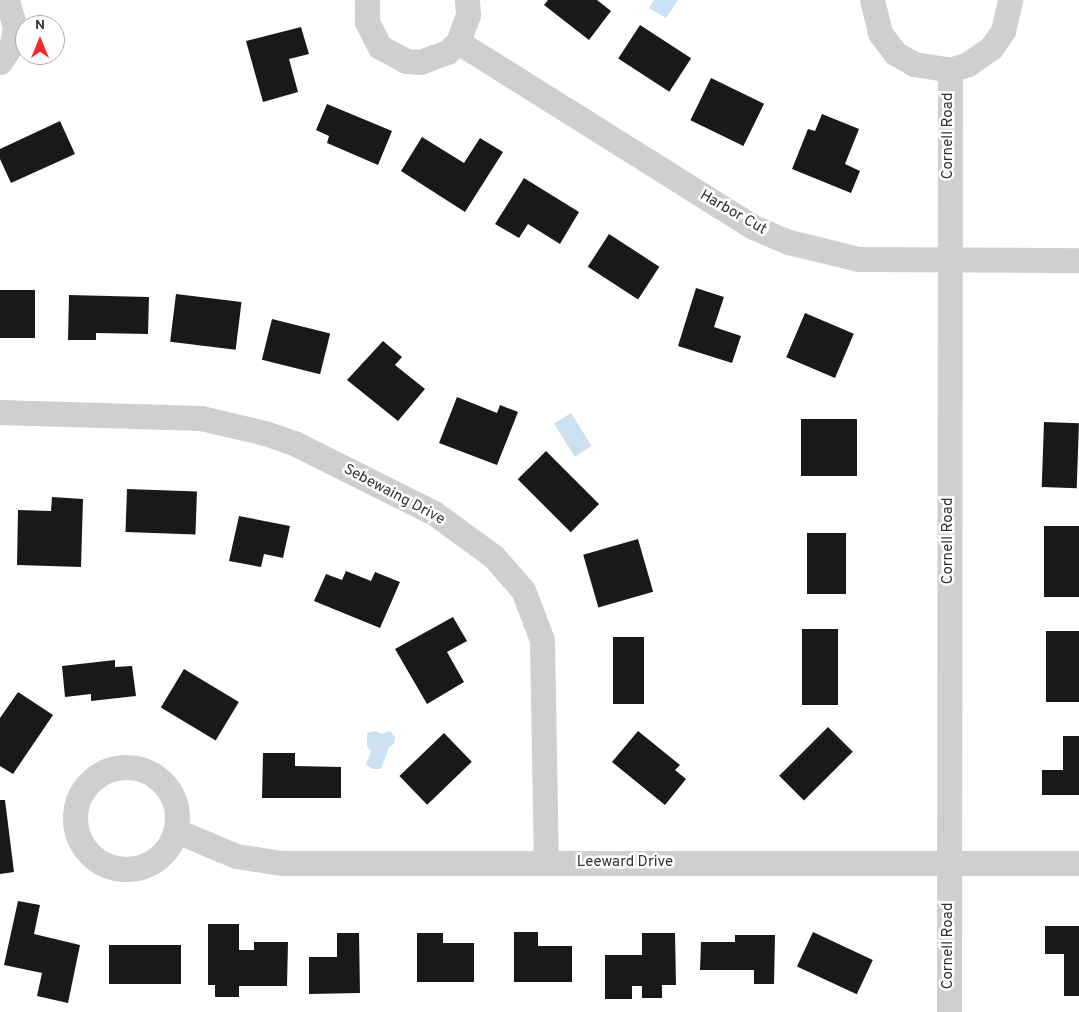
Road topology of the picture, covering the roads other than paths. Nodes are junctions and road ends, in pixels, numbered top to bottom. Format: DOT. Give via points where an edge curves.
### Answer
graph roads {
  1 [pos="7,0"];
  2 [pos="368,0"];
  3 [pos="467,0"];
  4 [pos="872,0"];
  5 [pos="1010,0"];
  6 [pos="458,42"];
  7 [pos="0,62"];
  8 [pos="950,70"];
  9 [pos="949,260"];
  10 [pos="1079,260"];
  11 [pos="0,412"];
  12 [pos="176,831"];
  13 [pos="546,863"];
  14 [pos="949,863"];
  15 [pos="1079,863"];
  16 [pos="949,1012"];
  1 -- 7 [label="street" via="15,27 12,44"];
  2 -- 6 [label="street" via="367,22 372,35 392,56 420,62 447,52"];
  3 -- 6 [label="street" via="468,15"];
  4 -- 8 [label="street" via="880,34 895,53 914,64"];
  5 -- 8 [label="street" via="1003,32 991,48 968,64"];
  6 -- 9 [label="street, Harbor Cut" via="762,231 809,248 858,259"];
  8 -- 9 [label="street, Cornell Road"];
  9 -- 10 [label="street, Harbor Cut"];
  9 -- 14 [label="street, Cornell Road"];
  11 -- 13 [label="street, Sebewaing Drive" via="200,418 265,433 434,513 493,556 523,590 542,640"];
  12 -- 12 [label="street" via="178,817 171,792 152,773 139,768 126,766 100,773 86,787 76,805 76,831 82,844 90,855 113,868 127,869 152,862 163,854"];
  12 -- 13 [label="street, Leeward Drive" via="236,856 282,863"];
  13 -- 14 [label="street, Leeward Drive"];
  14 -- 15 [label="street, Leeward Drive"];
  14 -- 16 [label="street, Cornell Road"];
}
